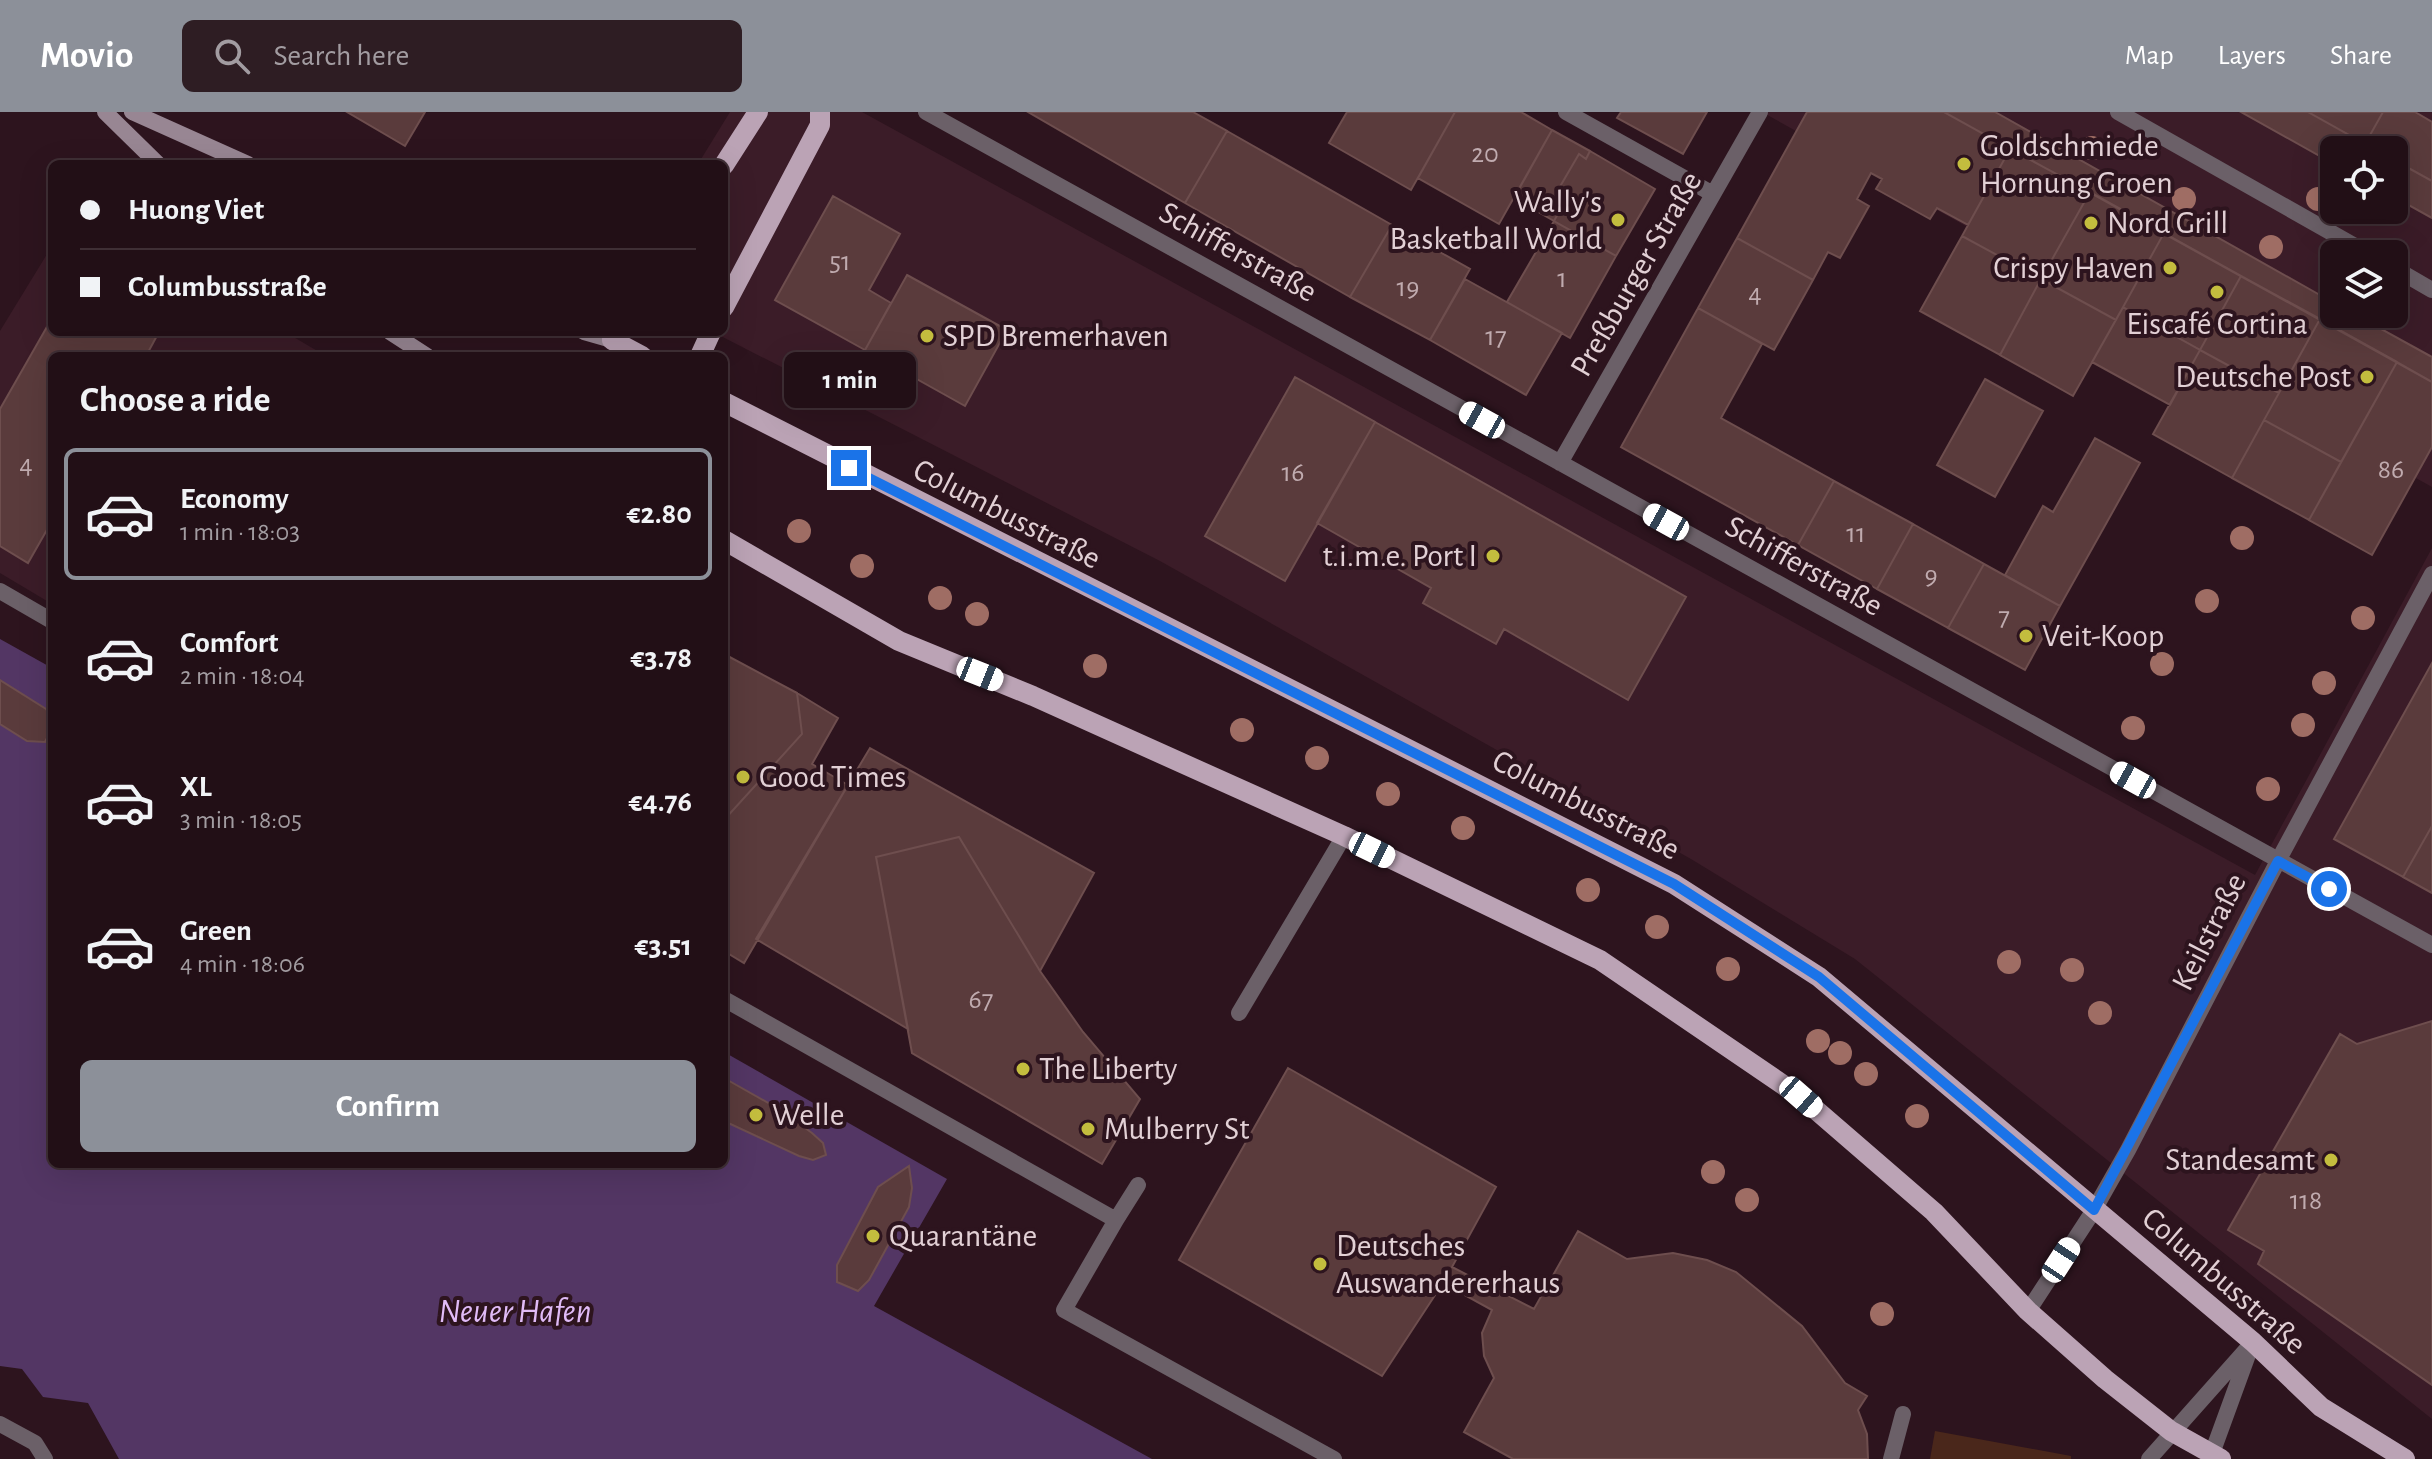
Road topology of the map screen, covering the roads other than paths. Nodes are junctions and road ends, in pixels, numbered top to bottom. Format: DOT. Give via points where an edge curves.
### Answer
graph roads {
  1 [pos="105,112"];
  2 [pos="132,112"];
  3 [pos="758,112"];
  4 [pos="820,112"];
  5 [pos="926,112"];
  6 [pos="1566,112"];
  7 [pos="1760,112"];
  8 [pos="2118,112"];
  9 [pos="154,160"];
  10 [pos="239,160"];
  11 [pos="727,160"];
  12 [pos="1713,194"];
  13 [pos="2344,240"];
  14 [pos="2408,276"];
  15 [pos="2432,290"];
  16 [pos="728,299"];
  17 [pos="396,336"];
  18 [pos="610,343"];
  19 [pos="421,352"];
  20 [pos="632,352"];
  21 [pos="728,404"];
  22 [pos="1560,463"];
  23 [pos="728,542"];
  24 [pos="2432,574"];
  25 [pos="0,591"];
  26 [pos="48,619"];
  27 [pos="1344,836"];
  28 [pos="2278,861"];
  29 [pos="2432,945"];
  30 [pos="728,1001"];
  31 [pos="1239,1013"];
  32 [pos="1138,1185"];
  33 [pos="2094,1210"];
  34 [pos="1116,1220"];
  35 [pos="2028,1311"];
  36 [pos="2253,1342"];
  37 [pos="1903,1414"];
  38 [pos="0,1424"];
  39 [pos="2171,1431"];
  40 [pos="2215,1457"];
  41 [pos="45,1459"];
  42 [pos="1334,1459"];
  43 [pos="1891,1459"];
  44 [pos="2149,1459"];
  45 [pos="2405,1459"];
  1 -- 9 [label="main road"];
  2 -- 10 [label="main road"];
  3 -- 11 [label="main road"];
  4 -- 16 [label="main road" via="820,125"];
  5 -- 22 [label="street, Schifferstraße"];
  6 -- 12 [label="street"];
  7 -- 12 [label="street, Preßburger Straße"];
  8 -- 13 [label="street"];
  12 -- 22 [label="street, Preßburger Straße"];
  14 -- 15 [label="street"];
  17 -- 19 [label="main road"];
  18 -- 20 [label="main road"];
  21 -- 33 [label="main road, Columbusstraße" via="1674,884 1819,977"];
  22 -- 28 [label="street, Schifferstraße"];
  23 -- 27 [label="main road" via="899,641"];
  24 -- 28 [label="street, Keilstraße"];
  25 -- 26 [label="street"];
  27 -- 31 [label="street"];
  27 -- 35 [label="main road" via="1600,960 1801,1097 1934,1212"];
  28 -- 29 [label="street, Schifferstraße"];
  28 -- 33 [label="street, Keilstraße"];
  30 -- 34 [label="street"];
  32 -- 34 [label="street"];
  33 -- 35 [label="street, Keilstraße"];
  33 -- 36 [label="main road, Columbusstraße"];
  34 -- 42 [label="street" via="1064,1310"];
  35 -- 39 [label="main road"];
  36 -- 39 [label="street"];
  36 -- 40 [label="street"];
  36 -- 45 [label="main road, Columbusstraße" via="2321,1407"];
  37 -- 43 [label="street"];
  38 -- 41 [label="street" via="35,1443"];
  39 -- 40 [label="main road"];
  39 -- 44 [label="street"];
}
